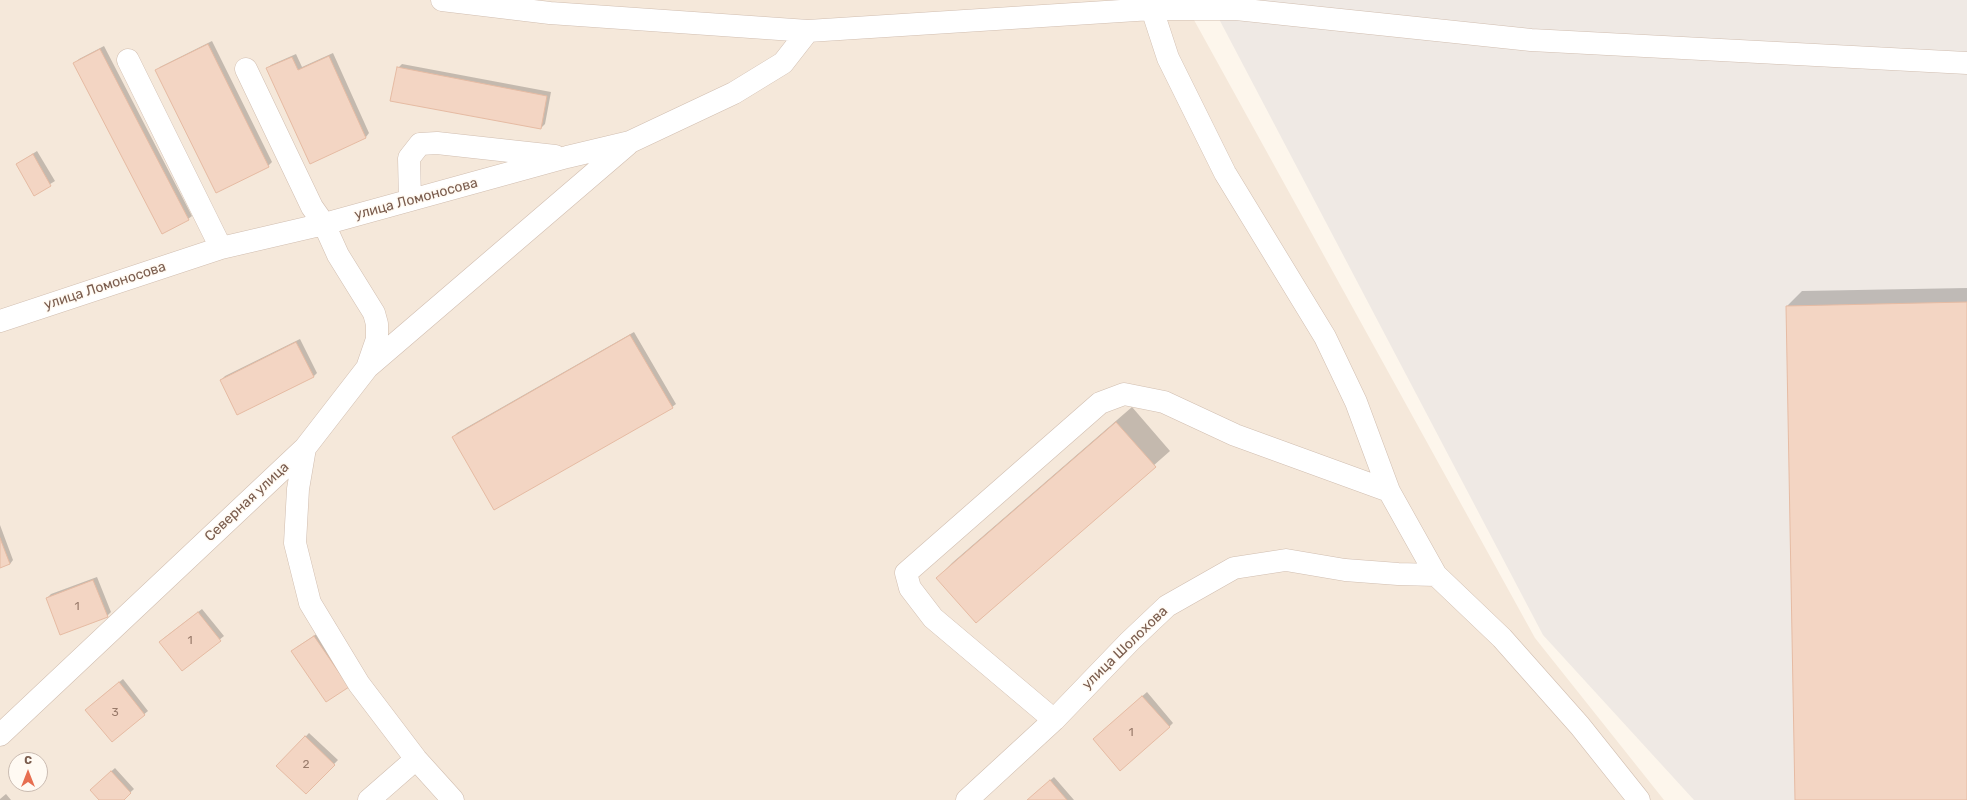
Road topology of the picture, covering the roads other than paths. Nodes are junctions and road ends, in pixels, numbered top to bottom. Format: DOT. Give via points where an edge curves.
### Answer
graph roads {
  1 [pos="442,0"];
  2 [pos="1100,6"];
  3 [pos="1152,9"];
  4 [pos="808,31"];
  5 [pos="128,60"];
  6 [pos="1967,63"];
  7 [pos="246,69"];
  8 [pos="630,142"];
  9 [pos="567,157"];
  10 [pos="410,200"];
  11 [pos="324,224"];
  12 [pos="221,248"];
  13 [pos="0,321"];
  14 [pos="367,368"];
  15 [pos="305,448"];
  16 [pos="1389,491"];
  17 [pos="1436,574"];
  18 [pos="1054,720"];
  19 [pos="0,735"];
  20 [pos="416,759"];
  21 [pos="369,800"];
  22 [pos="453,800"];
  23 [pos="967,800"];
  24 [pos="1639,800"];
  1 -- 4 [label="street" via="550,14"];
  2 -- 3 [label="street"];
  2 -- 4 [label="street"];
  3 -- 6 [label="street" via="1236,9 1531,40"];
  3 -- 16 [label="street" via="1168,58 1225,173 1325,337 1356,402"];
  4 -- 8 [label="street, улица Ломоносова" via="783,63 734,93"];
  5 -- 12 [label="street"];
  7 -- 11 [label="street, Северная улица" via="312,207"];
  8 -- 9 [label="street, улица Ломоносова"];
  8 -- 14 [label="street"];
  9 -- 10 [label="street, улица Ломоносова"];
  9 -- 10 [label="street" via="437,143 420,144 409,158"];
  10 -- 11 [label="street, улица Ломоносова"];
  11 -- 12 [label="street, улица Ломоносова"];
  11 -- 14 [label="street, Северная улица" via="338,255 374,313 377,339"];
  12 -- 13 [label="street, улица Ломоносова"];
  14 -- 15 [label="street, Северная улица"];
  15 -- 19 [label="street, Северная улица"];
  15 -- 20 [label="street" via="298,489 295,543 310,603 359,684"];
  16 -- 17 [label="street"];
  16 -- 18 [label="street" via="1235,435 1164,402 1124,394 1100,403 906,573 910,588 933,618"];
  17 -- 18 [label="street, улица Шолохова" via="1345,570 1286,560 1234,568 1167,606"];
  17 -- 24 [label="street" via="1502,638 1580,726"];
  18 -- 23 [label="street, улица Шолохова"];
  20 -- 21 [label="street"];
  20 -- 22 [label="street"];
}
